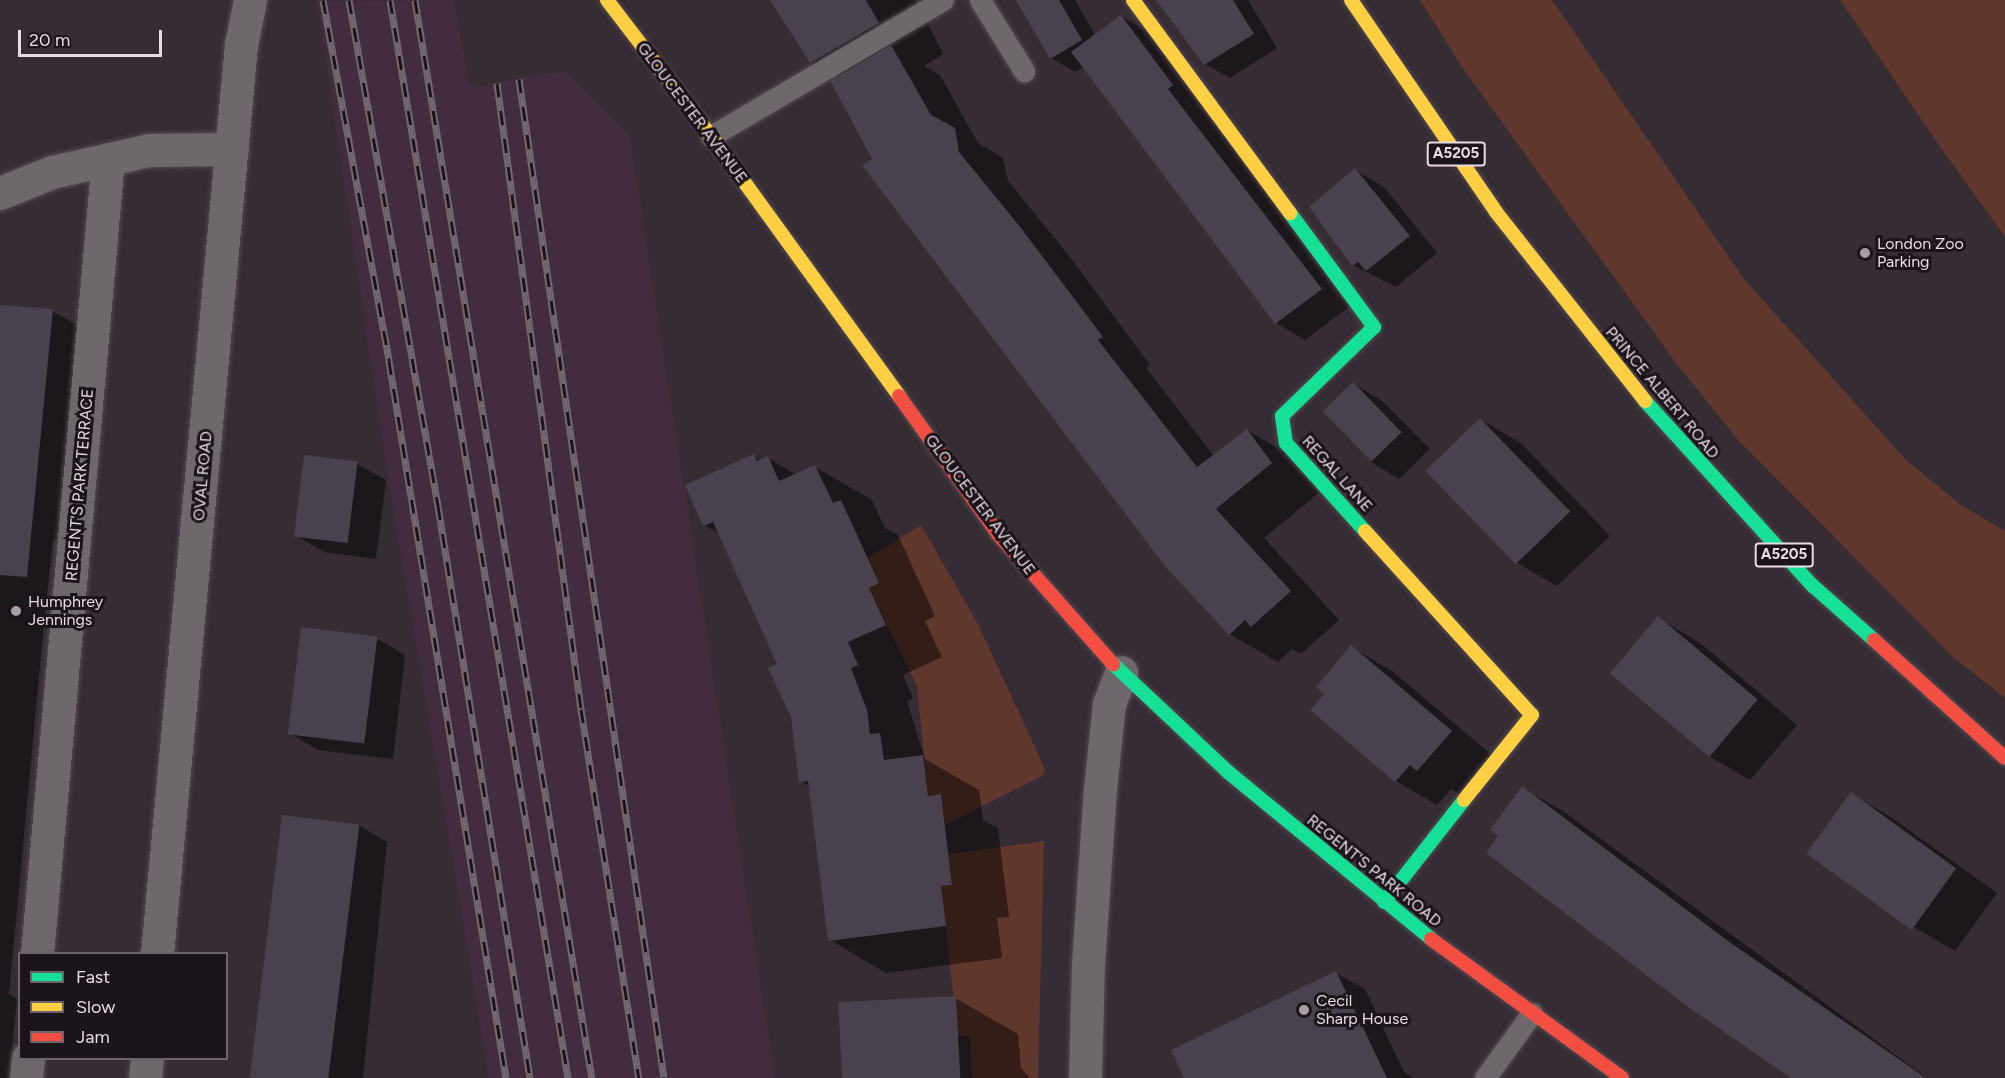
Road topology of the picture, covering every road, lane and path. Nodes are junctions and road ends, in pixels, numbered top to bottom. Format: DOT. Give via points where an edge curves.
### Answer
graph roads {
  1 [pos="250,0"];
  2 [pos="607,0"];
  3 [pos="943,0"];
  4 [pos="980,0"];
  5 [pos="1132,0"];
  6 [pos="1351,0"];
  7 [pos="1024,71"];
  8 [pos="711,136"];
  9 [pos="232,149"];
  10 [pos="108,159"];
  11 [pos="0,193"];
  12 [pos="1121,672"];
  13 [pos="2005,758"];
  14 [pos="1384,902"];
  15 [pos="38,952"];
  16 [pos="157,952"];
  17 [pos="1532,1013"];
  18 [pos="28,1060"];
  19 [pos="147,1060"];
  20 [pos="26,1078"];
  21 [pos="145,1078"];
  22 [pos="1085,1078"];
  23 [pos="1485,1078"];
  24 [pos="1622,1078"];
  1 -- 9 [label="street, OVAL ROAD" via="241,45"];
  2 -- 8 [label="street, GLOUCESTER AVENUE"];
  3 -- 8 [label="lane"];
  4 -- 7 [label="lane"];
  5 -- 14 [label="street, REGAL LANE" via="1374,327 1282,416 1286,443 1532,715"];
  6 -- 13 [label="street, PRINCE ALBERT ROAD / A5205" via="1496,212 1654,412 1813,586"];
  8 -- 12 [label="street, GLOUCESTER AVENUE" via="998,534"];
  9 -- 10 [label="street" via="150,150"];
  9 -- 16 [label="street, OVAL ROAD"];
  10 -- 11 [label="street" via="52,172"];
  10 -- 15 [label="street, REGENT'S PARK TERRACE"];
  12 -- 14 [label="street, REGENT'S PARK ROAD" via="1228,772"];
  12 -- 22 [label="street" via="1109,704 1103,760 1088,964"];
  14 -- 17 [label="street, REGENT'S PARK ROAD"];
  17 -- 23 [label="lane"];
  17 -- 24 [label="street, REGENT'S PARK ROAD"];
  18 -- 20 [label="street"];
  19 -- 21 [label="street"];
}
